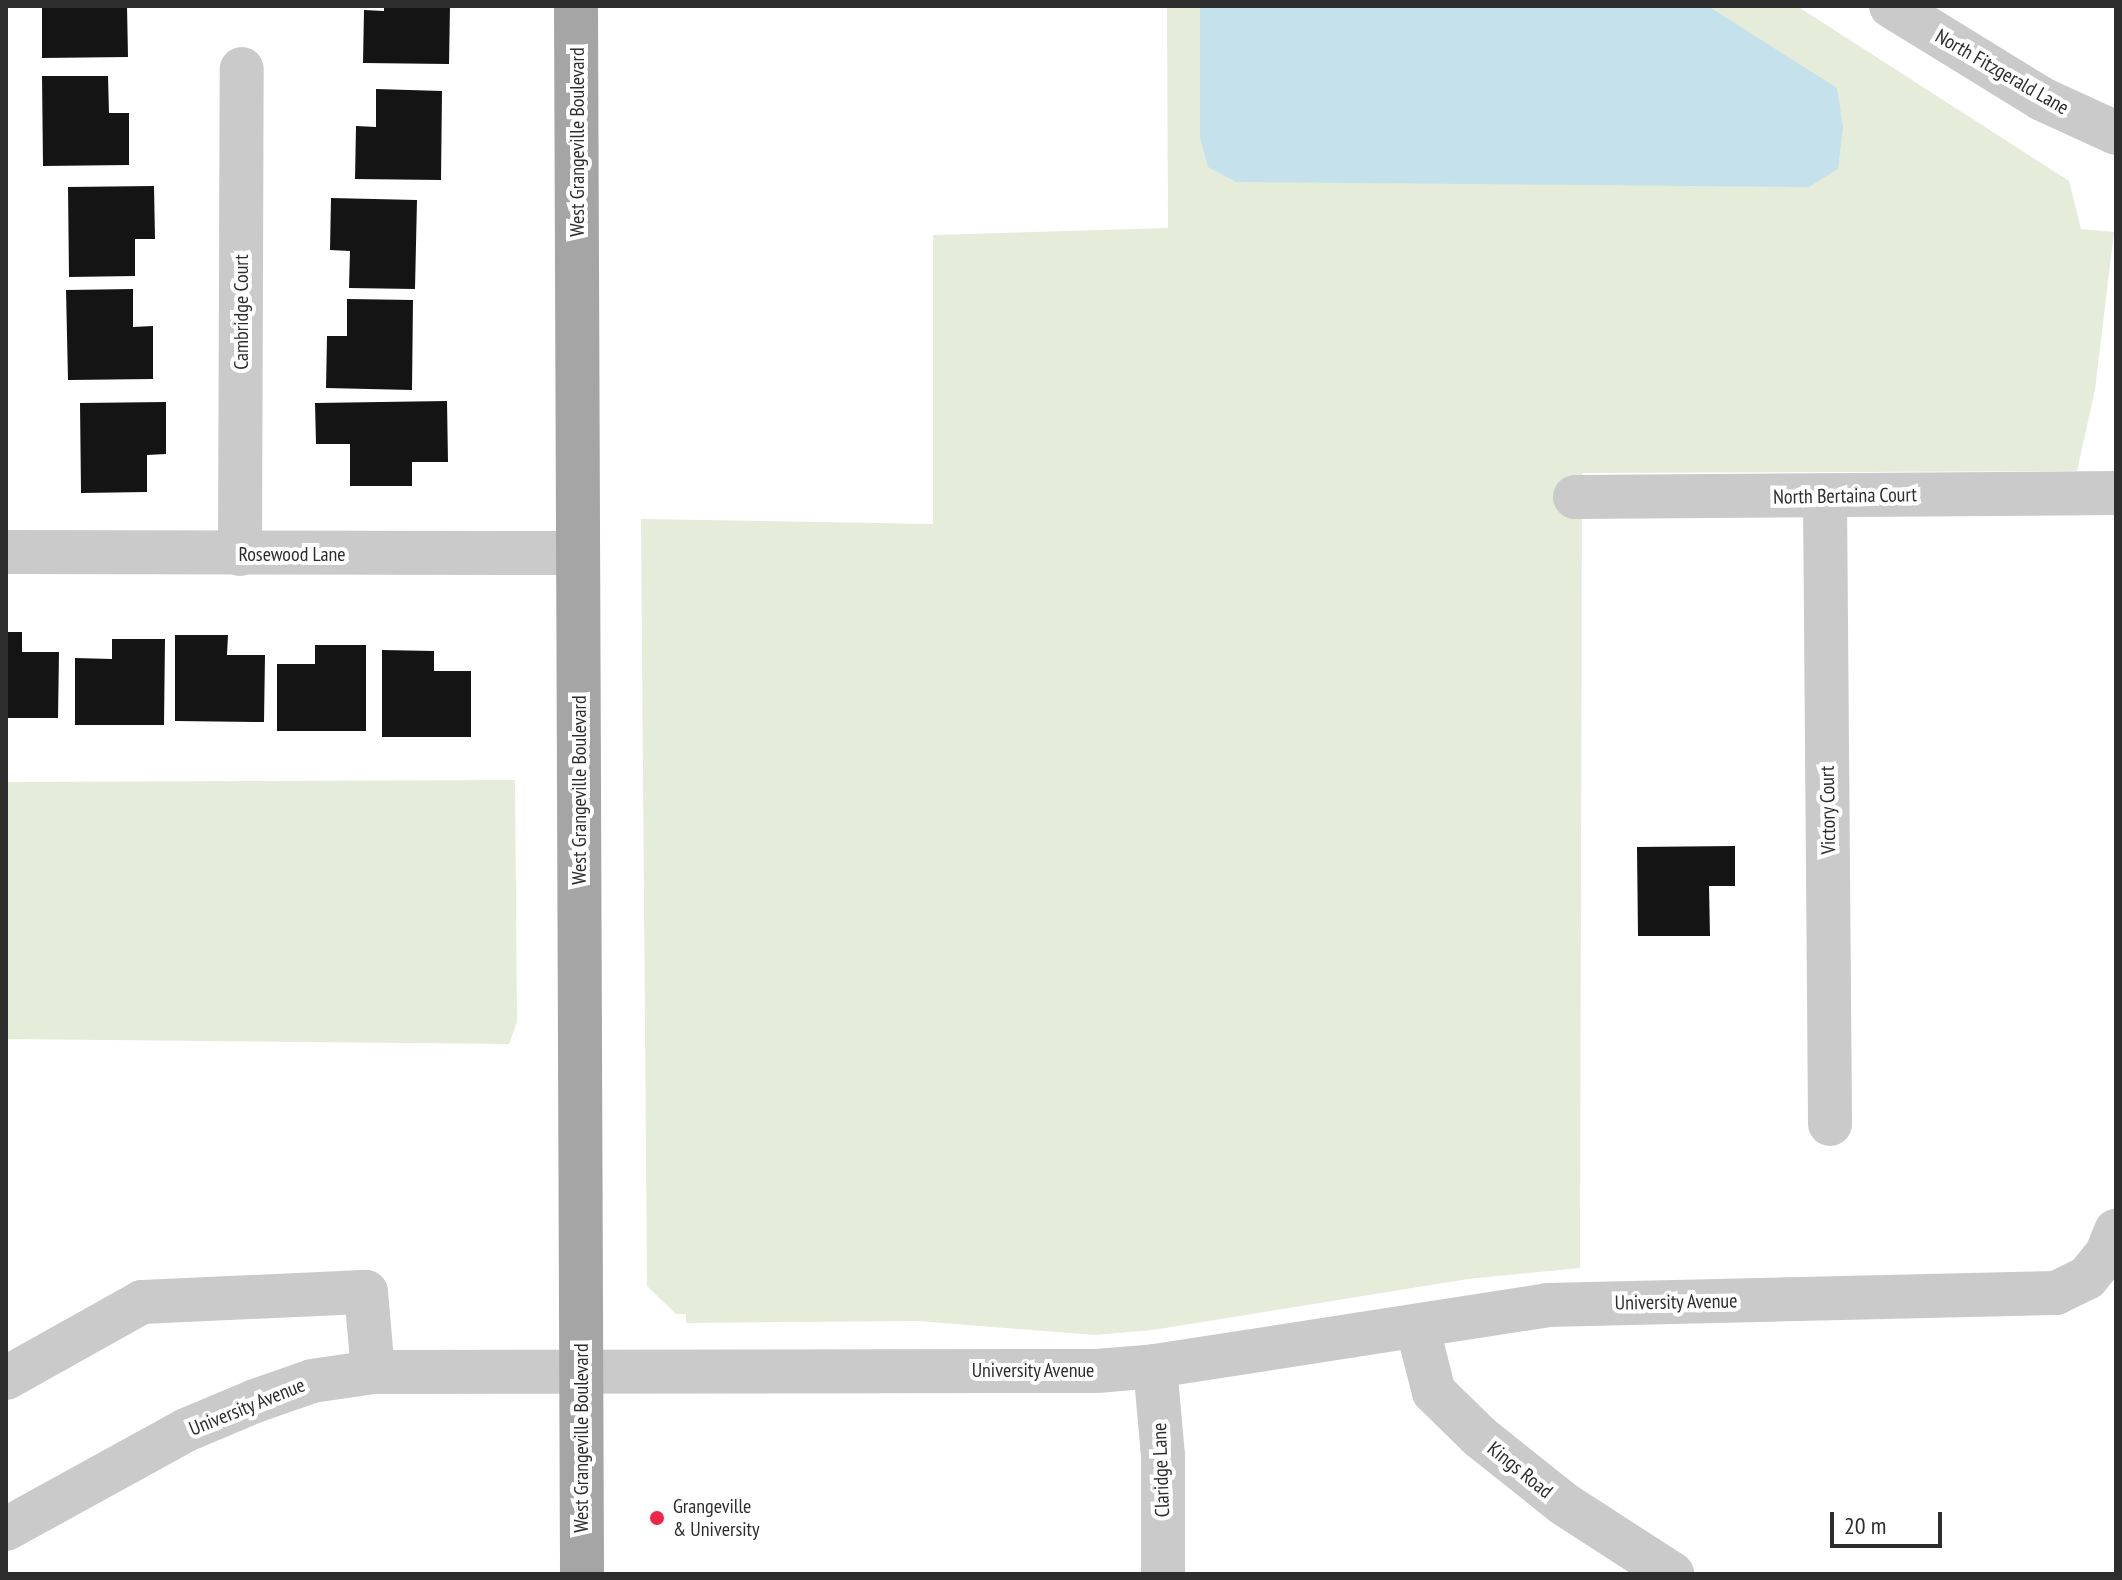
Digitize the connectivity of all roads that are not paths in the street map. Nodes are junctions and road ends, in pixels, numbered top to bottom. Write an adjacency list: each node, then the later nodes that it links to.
1 (576, 6): 9 (main road, West Grangeville Boulevard)
2 (1891, 6): 4 (street, North Fitzgerald Lane)
3 (242, 69): 10 (street, Cambridge Court)
4 (2116, 133)
5 (2116, 493): 7 (street, North Bertaina Court)
6 (1575, 497): 7 (street, North Bertaina Court)
7 (1825, 497): 11 (street, Victory Court)
8 (6, 552): 10 (street, Rosewood Lane)
9 (578, 553): 10 (street, Rosewood Lane); 16 (main road, West Grangeville Boulevard)
10 (240, 554)
11 (1830, 1124)
12 (2116, 1231): 13 (street, University Avenue)
13 (1417, 1326): 14 (street, University Avenue); 21 (street, Kings Road)
14 (1155, 1366): 16 (street, University Avenue); 20 (street, Claridge Lane)
15 (373, 1372): 16 (street, University Avenue); 17 (street); 18 (street, University Avenue)
16 (581, 1372): 19 (main road, West Grangeville Boulevard)
17 (6, 1378)
18 (6, 1529)
19 (582, 1574)
20 (1163, 1574)
21 (1672, 1574)

